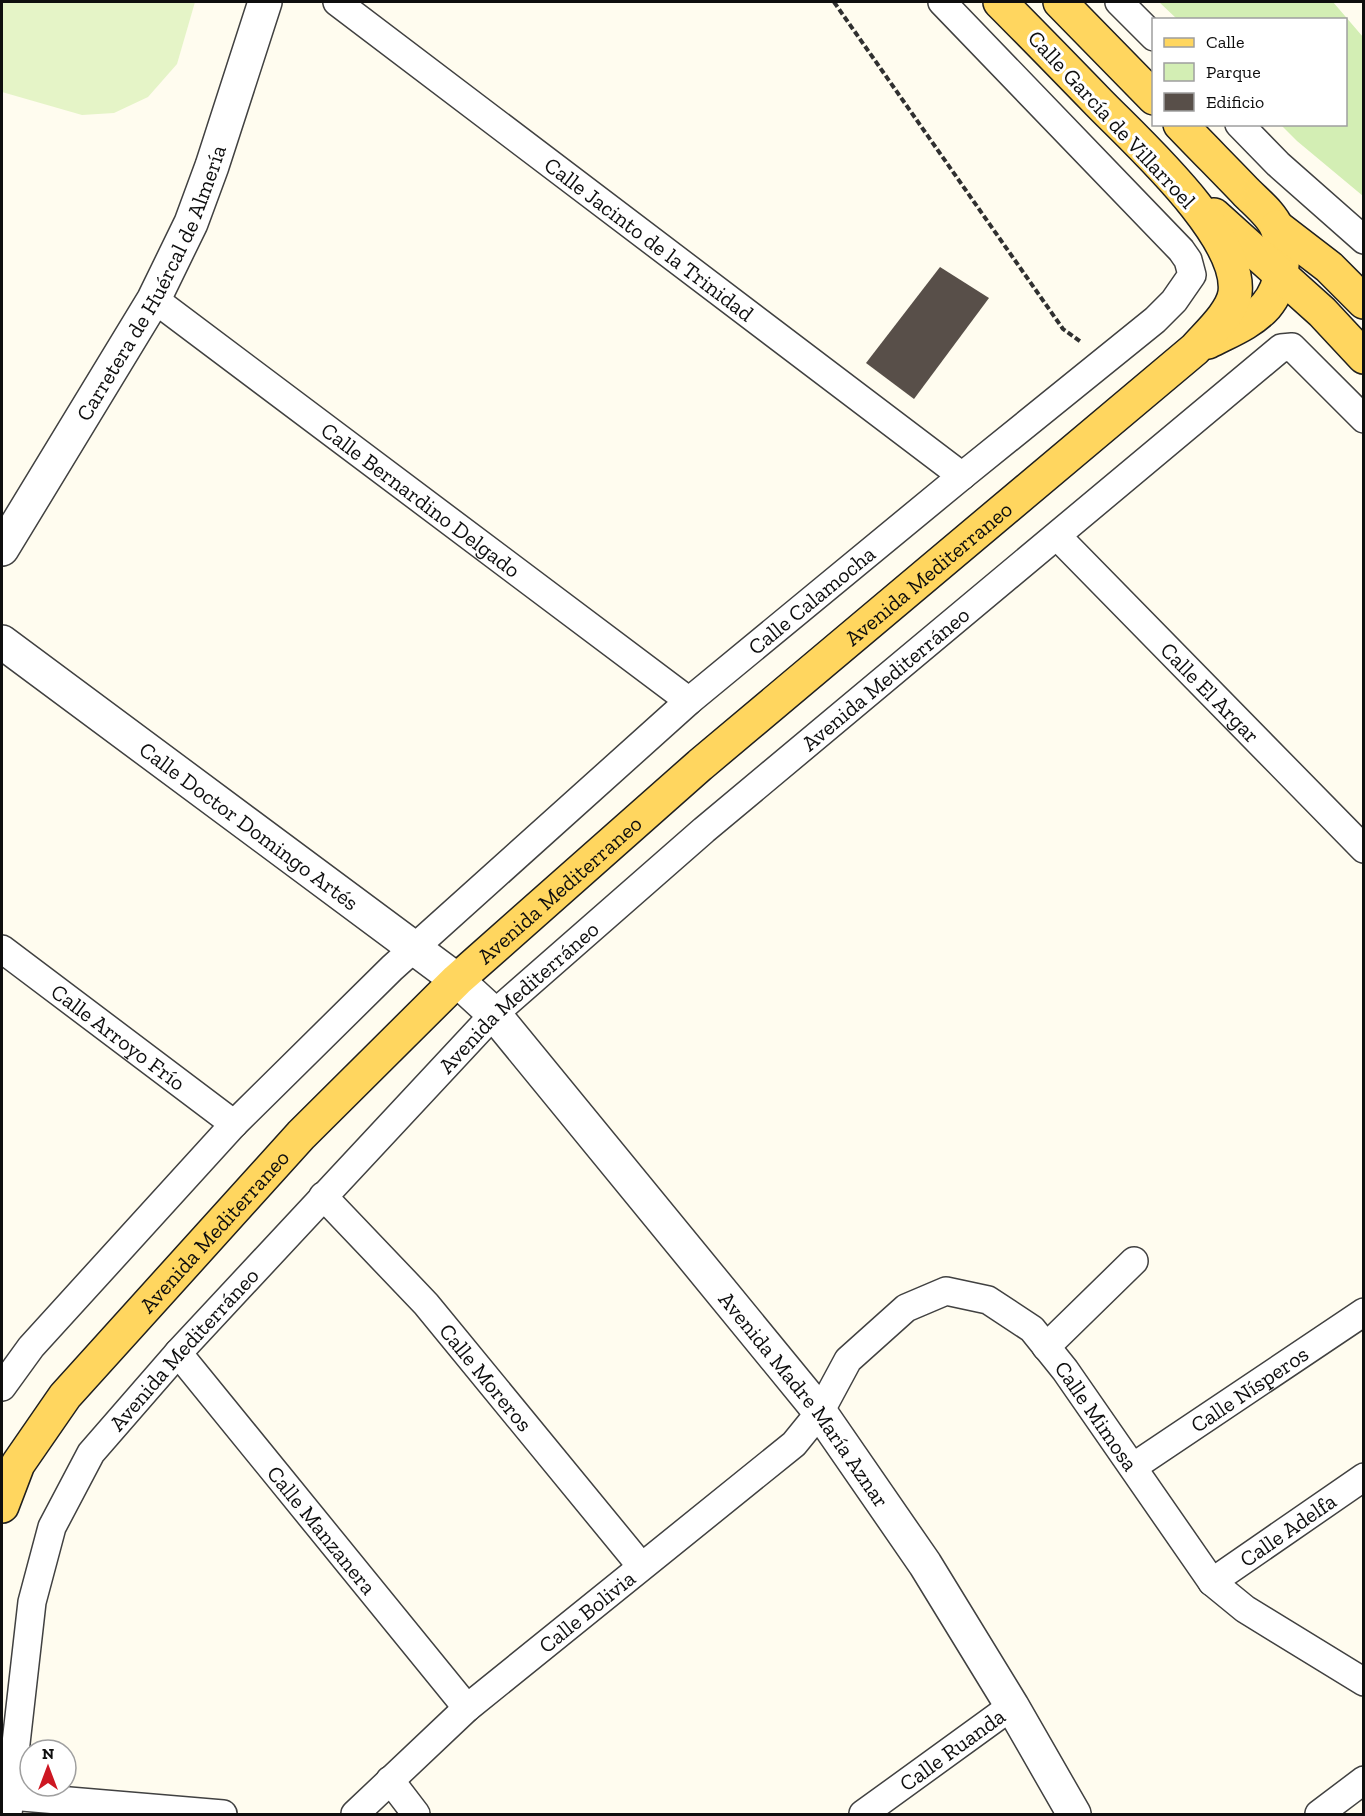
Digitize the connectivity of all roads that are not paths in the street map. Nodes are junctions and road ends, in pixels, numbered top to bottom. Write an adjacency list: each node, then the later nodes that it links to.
1 (265, 2): 16 (street, Carretera de Huércal de Almería)
2 (337, 2): 22 (street, Calle Jacinto de la Trinidad)
3 (942, 2): 14 (street, Calle García de Villarroel)
4 (1000, 2): 11 (main road, Calle García de Villarroel)
5 (1060, 2): 8 (main road, Calle García de Villarroel)
6 (1119, 2): 7 (street)
7 (1152, 35)
8 (1152, 96)
9 (1182, 126): 12 (main road, Calle García de Villarroel)
10 (1241, 126): 13 (street)
11 (1180, 186): 15 (main road); 19 (main road, Calle García de Villarroel)
12 (1277, 227): 15 (main road, Calle García de Villarroel); 17 (main road)
13 (1364, 240)
14 (1181, 250): 22 (street, Calle Calamocha)
15 (1281, 276): 18 (main road, Calle García de Villarroel); 20 (main road)
16 (154, 299): 24 (street, Carretera de Huércal de Almería); 26 (street, Calle Bernardino Delgado)
17 (1364, 302)
18 (1254, 317): 19 (main road, Calle García de Villarroel); 20 (main road)
19 (1196, 348): 30 (main road, Avenida Mediterraneo)
20 (1364, 358)
21 (1364, 419): 23 (street, Avenida Mediterráneo)
22 (962, 476): 26 (street, Calle Calamocha)
23 (1057, 536): 27 (street, Calle El Argar); 31 (street, Avenida Mediterráneo)
24 (2, 549)
25 (2, 642): 28 (street, Calle Doctor Domingo Artés)
26 (688, 701): 28 (street, Calle Calamocha)
27 (1364, 849)
28 (414, 948): 30 (street, Calle Doctor Domingo Artés); 32 (street)
29 (2, 949): 32 (street, Calle Arroyo Frío)
30 (457, 980): 31 (street, Calle Doctor Domingo Artés); 42 (main road, Avenida Mediterraneo)
31 (494, 1014): 33 (street, Avenida Mediterráneo); 39 (street, Avenida Madre María Aznar)
32 (234, 1124): 38 (street)
33 (323, 1196): 37 (street, Avenida Mediterráneo); 43 (street, Calle Moreros)
34 (1134, 1261): 36 (street)
35 (1364, 1312): 40 (street, Calle Nísperos)
36 (1046, 1347): 39 (street, Calle Mimosa); 40 (street, Calle Mimosa)
37 (178, 1353): 47 (street, Calle Manzanera); 50 (street, Avenida Mediterráneo)
38 (2, 1388)
39 (820, 1412): 43 (street, Calle Bolivia); 46 (street, Avenida Madre María Aznar)
40 (1133, 1467): 44 (street, Calle Mimosa)
41 (1364, 1477): 44 (street, Calle Adelfa)
42 (2, 1506)
43 (641, 1566): 47 (street, Calle Bolivia)
44 (1212, 1582): 45 (street, Calle Mimosa)
45 (1364, 1683)
46 (1012, 1707): 54 (street, Calle Ruanda); 55 (street, Avenida Madre María Aznar)
47 (467, 1708): 48 (street, Calle Bolivia)
48 (390, 1780): 52 (street, Calle Bolivia); 53 (street)
49 (1364, 1780): 56 (street)
50 (9, 1805): 51 (street)
51 (223, 1815)
52 (355, 1815)
53 (416, 1815)
54 (863, 1815)
55 (1074, 1815)
56 (1319, 1815)

